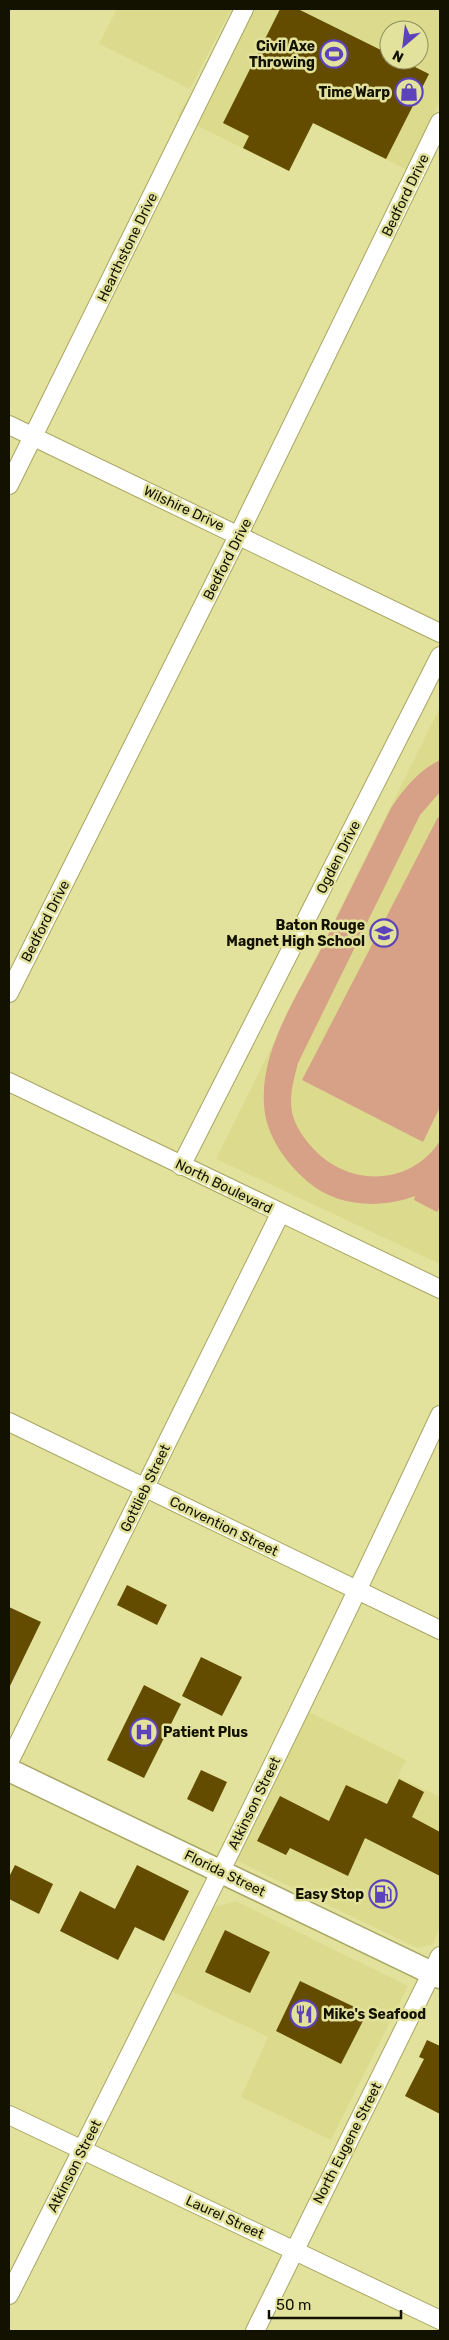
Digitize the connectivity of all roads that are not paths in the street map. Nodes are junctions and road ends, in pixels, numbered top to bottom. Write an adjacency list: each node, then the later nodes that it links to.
1 (244, 9): 4 (street, Hearthstone Drive)
2 (440, 122): 6 (street, Bedford Drive)
3 (9, 425): 4 (street, Wilshire Drive)
4 (33, 436): 5 (street, Hearthstone Drive); 6 (street, Wilshire Drive)
5 (9, 485)
6 (239, 534): 7 (street, Wilshire Drive); 9 (street, Bedford Drive)
7 (440, 633)
8 (440, 656): 11 (street, Ogden Drive)
9 (9, 993)
10 (9, 1082): 11 (street, North Boulevard)
11 (181, 1166): 12 (street, North Boulevard)
12 (280, 1214): 13 (street, North Boulevard); 16 (street, Gottlieb Street)
13 (440, 1289)
14 (440, 1415): 17 (street, Atkinson Street)
15 (9, 1422): 16 (street, Convention Street)
16 (146, 1489): 17 (street, Convention Street); 19 (street, Gottlieb Street)
17 (358, 1590): 18 (street, Convention Street); 21 (street, Atkinson Street)
18 (440, 1630)
19 (9, 1762)
20 (9, 1770): 21 (main road, Florida Street)
21 (221, 1871): 22 (main road, Florida Street); 24 (street, Atkinson Street)
22 (438, 1969): 25 (street, North Eugene Street)
23 (9, 2115): 24 (street, Laurel Street)
24 (82, 2150): 25 (street, Laurel Street); 26 (street, Atkinson Street)
25 (294, 2250): 27 (street, Laurel Street); 28 (street, North Eugene Street)
26 (9, 2296)
27 (440, 2320)
28 (254, 2331)

